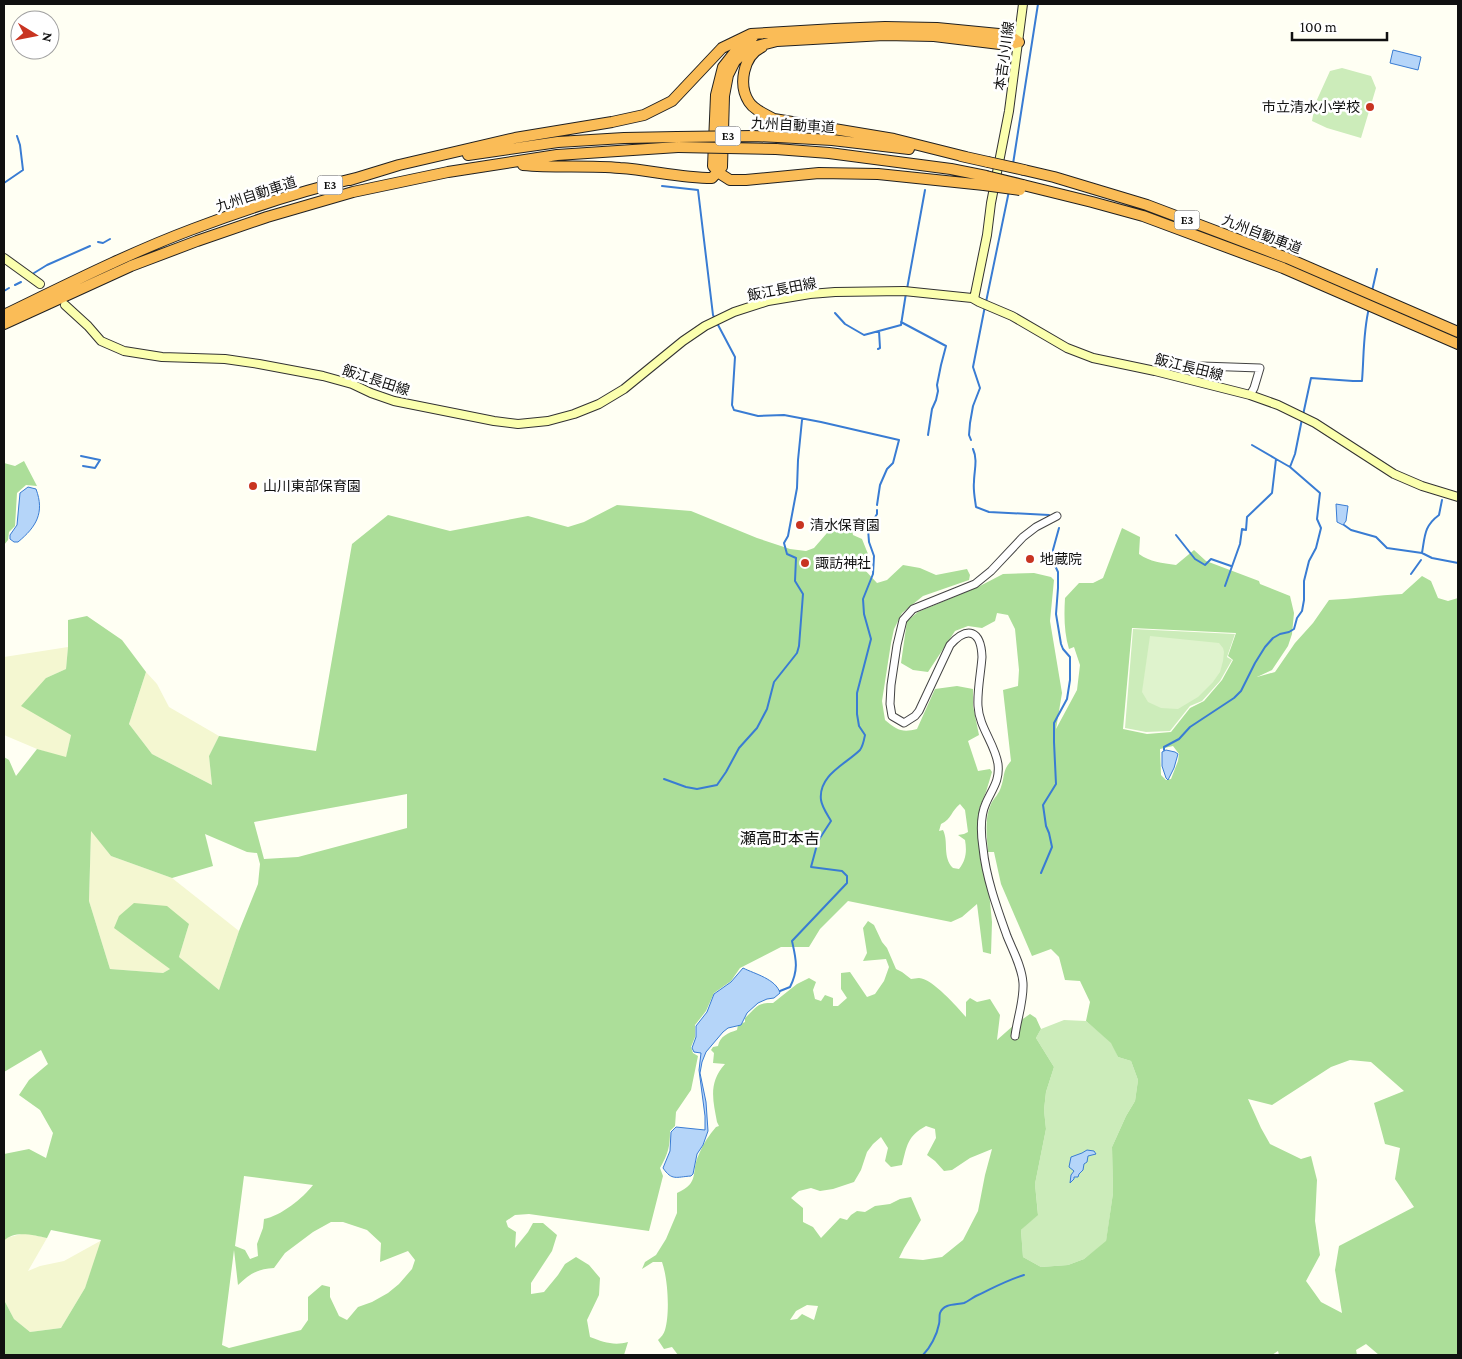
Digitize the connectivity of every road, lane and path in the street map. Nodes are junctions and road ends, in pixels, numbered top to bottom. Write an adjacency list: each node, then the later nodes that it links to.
1 (1023, 4): 4 (main road, 本吉小川線)
2 (766, 32): 4 (highway); 8 (highway); 9 (highway)
3 (776, 41): 4 (highway); 6 (highway); 8 (highway)
4 (1019, 42): 13 (main road, 本吉小川線)
5 (678, 142): 6 (highway, 九州自動車道 / E3, bridge); 7 (highway, 九州自動車道 / E3); 9 (highway, 九州自動車道 / E3); 10 (highway, 九州自動車道 / E3, bridge)
6 (966, 157): 17 (highway, 九州自動車道 / E3, bridge)
7 (507, 163): 8 (highway); 16 (highway, 九州自動車道 / E3)
8 (718, 172): 10 (highway)
9 (350, 180): 15 (highway, 九州自動車道 / E3)
10 (985, 180): 18 (highway, 九州自動車道 / E3, bridge)
11 (4, 258): 12 (main road)
12 (40, 284)
13 (974, 299): 14 (main road, 飯江長田線); 19 (main road, 飯江長田線)
14 (65, 305)
15 (4, 315)
16 (4, 324)
17 (1458, 332)
18 (1458, 344)
19 (1155, 371): 20 (main road, 飯江長田線); 20 (street)
20 (1250, 395): 21 (main road, 飯江長田線)
21 (1458, 497)
22 (1057, 516): 23 (street)
23 (1015, 1036)

